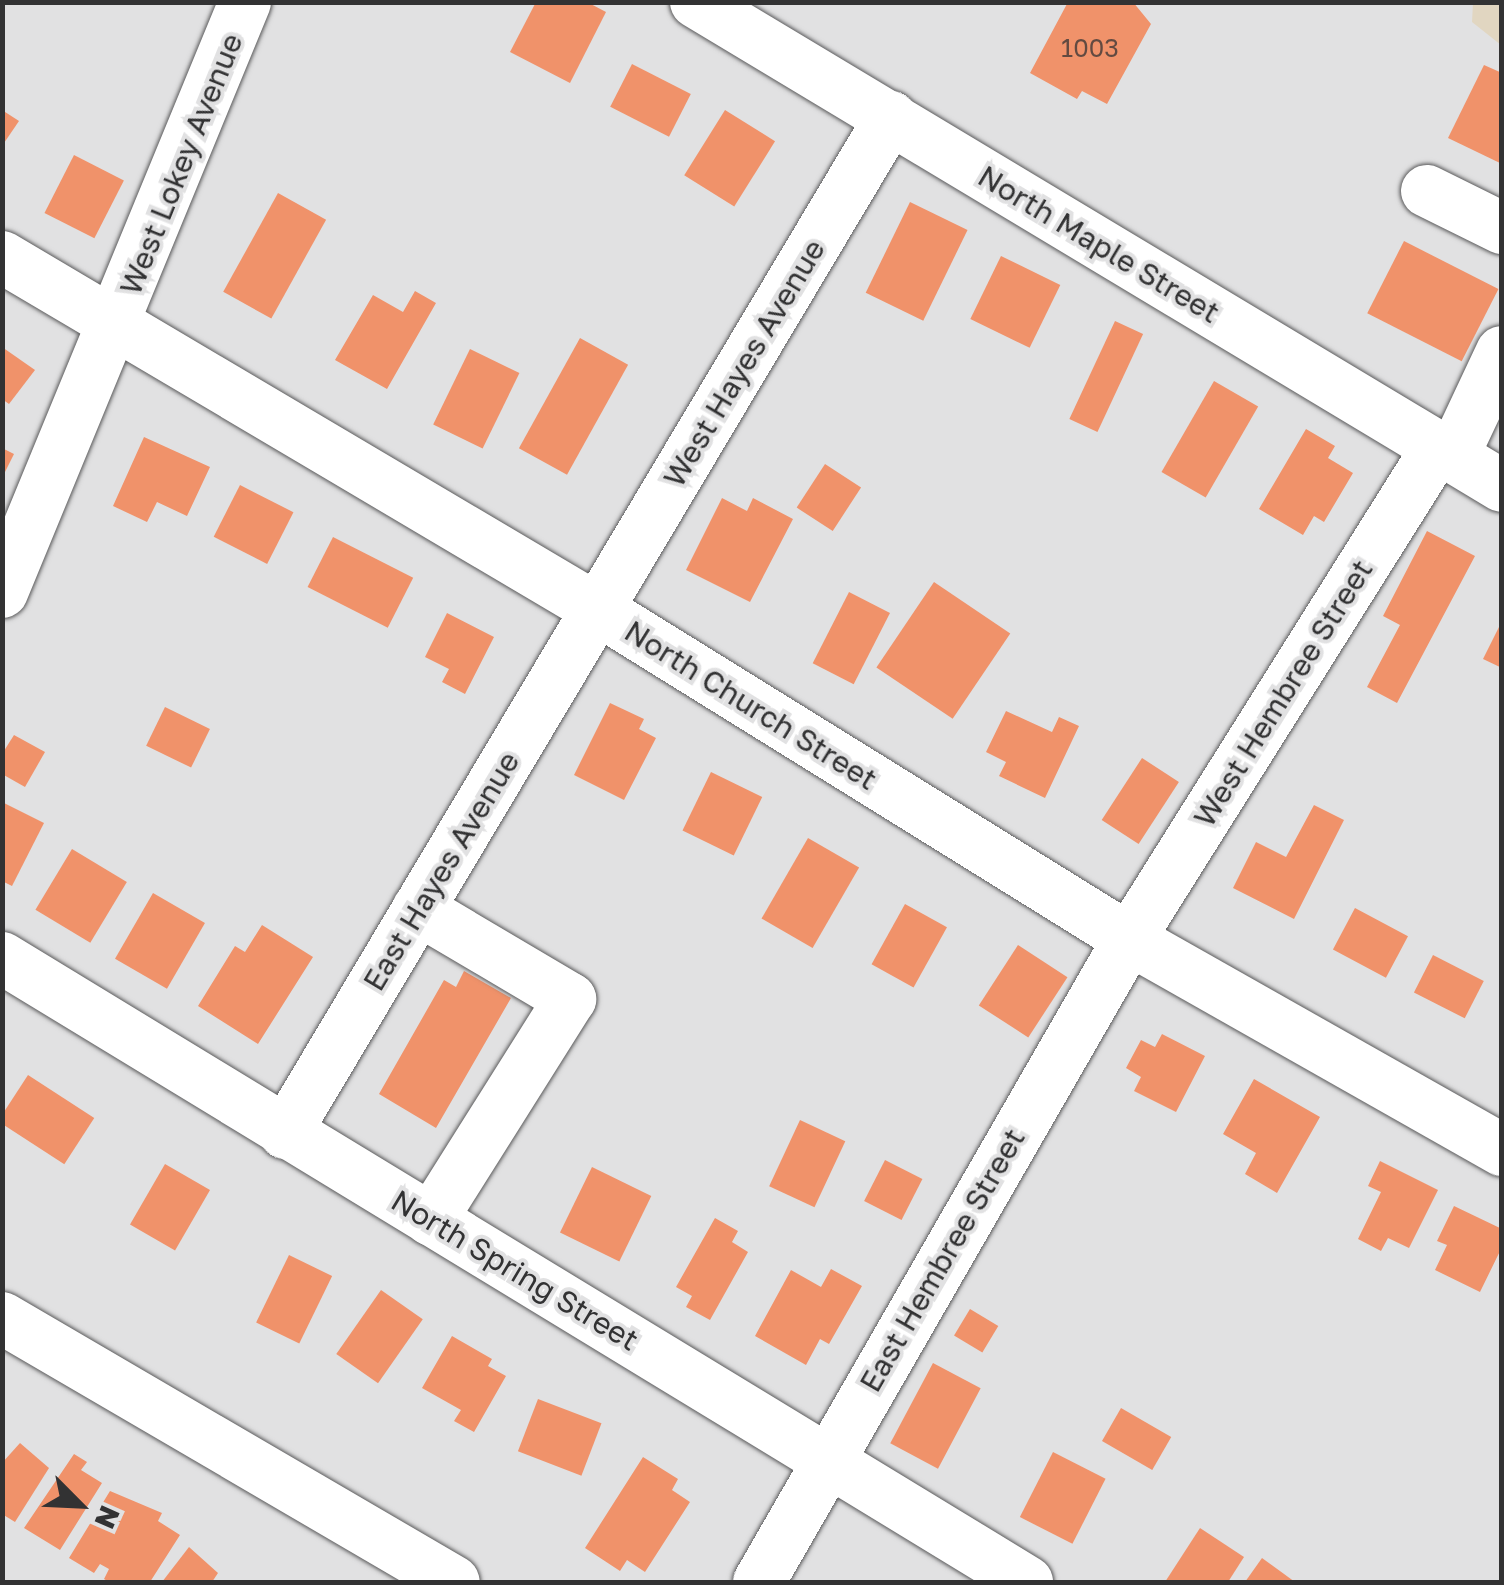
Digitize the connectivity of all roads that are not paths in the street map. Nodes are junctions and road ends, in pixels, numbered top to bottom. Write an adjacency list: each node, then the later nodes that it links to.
1 (245, 2): 7 (street, West Lokey Avenue)
2 (696, 2): 3 (street, North Maple Street)
3 (891, 116): 9 (street, North Maple Street); 12 (street, West Hayes Avenue)
4 (1427, 191): 5 (street)
5 (1502, 228)
6 (2, 257): 7 (street, North Church Street)
7 (117, 325): 11 (street, West Lokey Avenue); 12 (street, North Church Street)
8 (1502, 352): 9 (street, West Hembree Street)
9 (1445, 452): 10 (street, North Maple Street); 14 (street, West Hembree Street)
10 (1502, 486)
11 (2, 592)
12 (597, 609): 13 (street, East Hayes Avenue); 14 (street, North Church Street)
13 (418, 909): 16 (street, East Hayes Avenue); 18 (street)
14 (1129, 938): 17 (street, North Church Street); 20 (street, East Hembree Street)
15 (2, 958): 16 (street, North Spring Street)
16 (285, 1133): 18 (street, North Spring Street)
17 (1502, 1150)
18 (431, 1220): 20 (street, North Spring Street)
19 (2, 1318): 21 (street)
20 (828, 1456): 22 (street, East Hembree Street); 23 (street, North Spring Street)
21 (454, 1582)
22 (759, 1582)
23 (1028, 1582)

